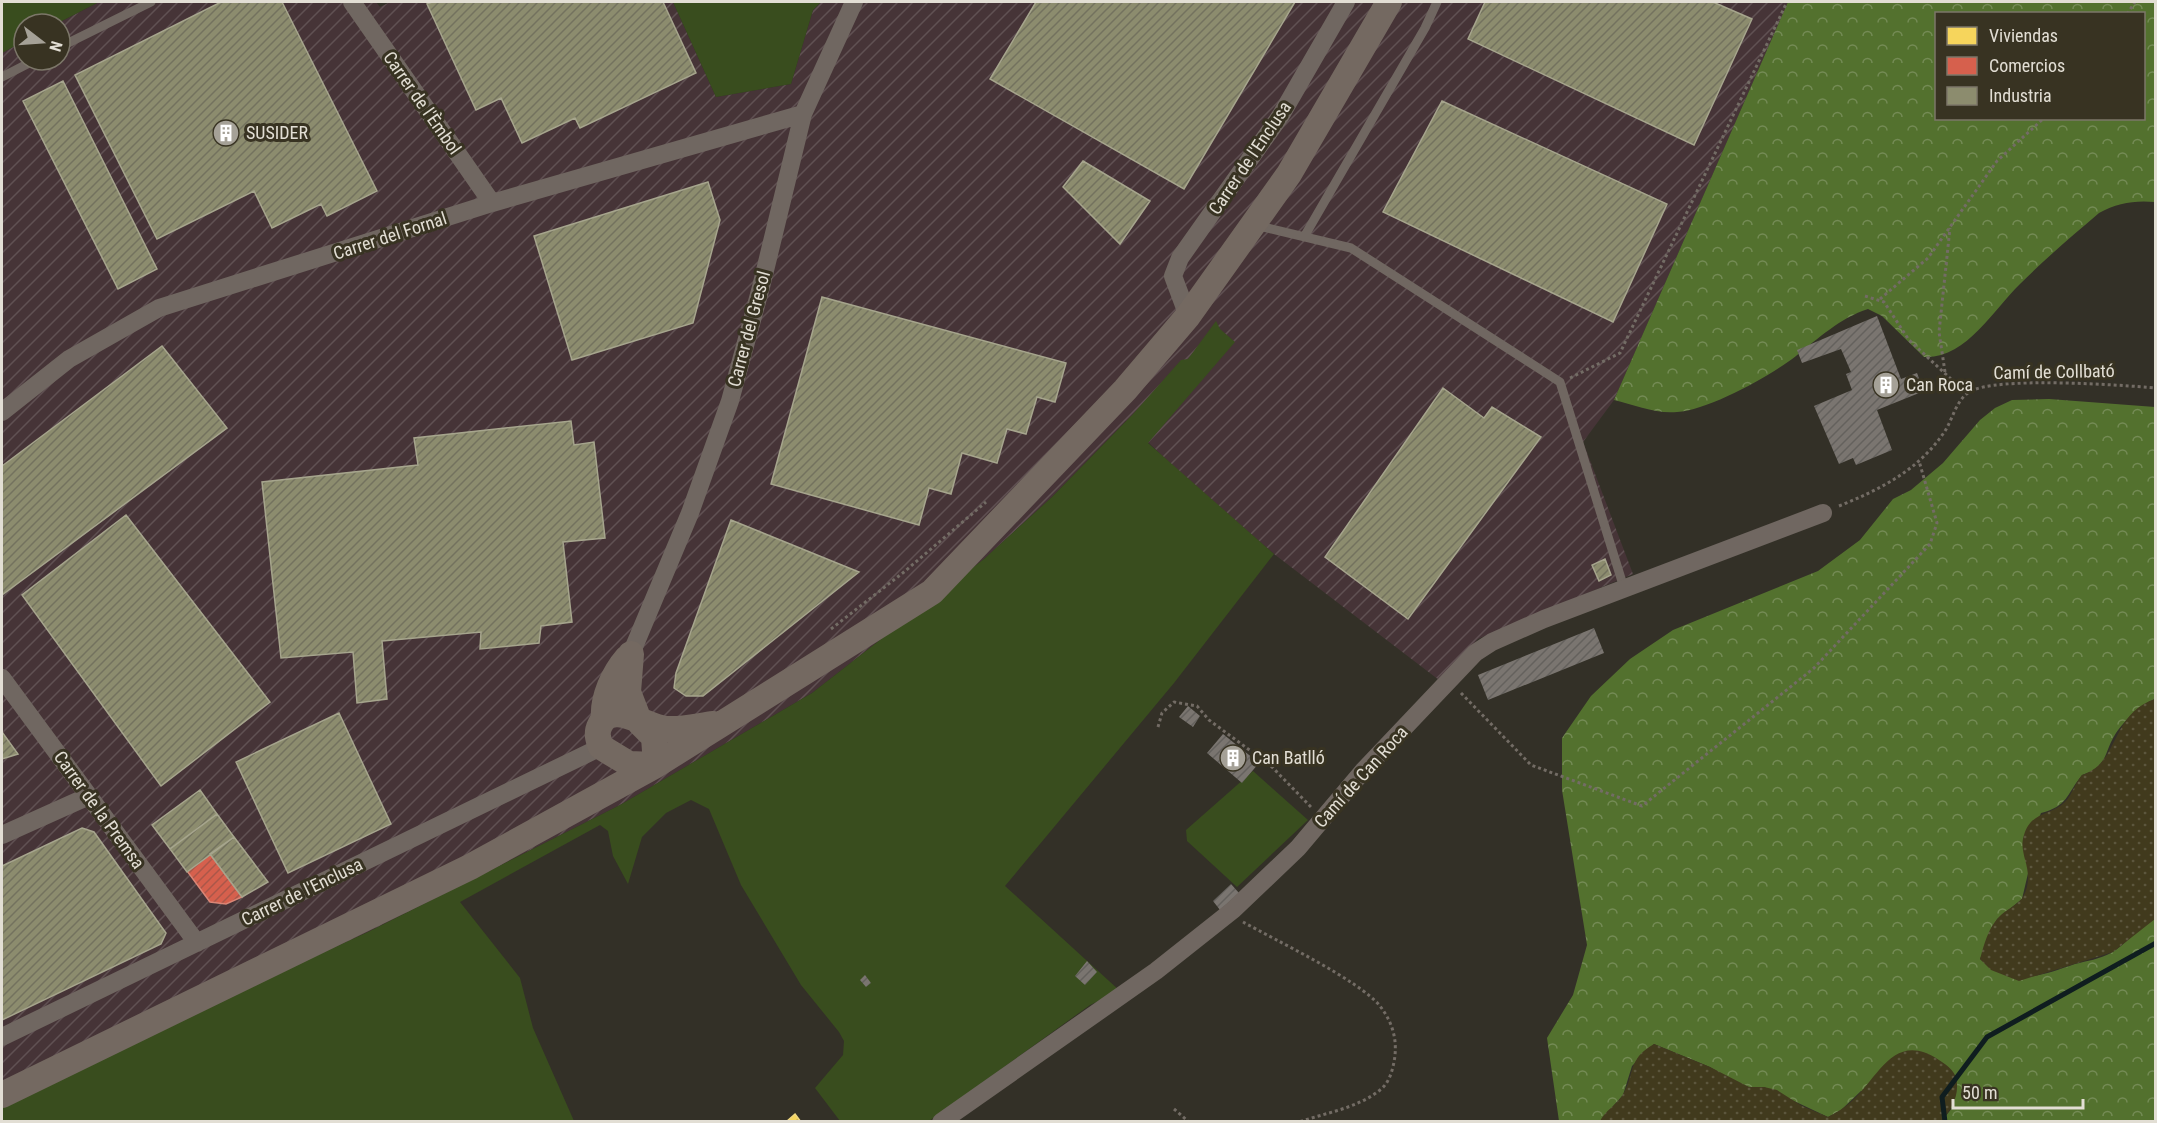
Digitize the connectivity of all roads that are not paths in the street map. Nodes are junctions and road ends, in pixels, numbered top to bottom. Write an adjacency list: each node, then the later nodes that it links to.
1 (151, 2): 7 (lane)
2 (352, 2): 9 (street, Carrer de l'Èmbol)
3 (854, 2): 8 (street, Carrer del Gresol)
4 (1346, 2): 12 (street, Carrer de l'Enclusa)
5 (1389, 2): 10 (street)
6 (1437, 2): 11 (lane)
7 (72, 42)
8 (803, 114): 9 (street, Carrer del Fornal); 16 (street, Carrer del Gresol)
9 (492, 203): 13 (street, Carrer del Fornal)
10 (1253, 224): 11 (lane); 12 (street)
11 (1304, 237): 15 (lane)
12 (1188, 316): 19 (street)
13 (2, 412)
14 (1823, 513): 15 (street, Camí de Can Roca)
15 (1624, 588): 29 (street, Camí de Can Roca)
16 (631, 654): 18 (street); 20 (street)
17 (2, 678): 23 (street, Carrer de la Premsa)
18 (604, 718): 20 (street); 21 (street)
19 (726, 722): 20 (street); 22 (street)
20 (640, 723): 22 (street)
21 (601, 747): 22 (street); 24 (street); 26 (street, Carrer de l'Enclusa)
22 (656, 765): 24 (street)
23 (89, 796): 25 (street); 26 (street, Carrer de la Premsa)
24 (580, 805): 28 (street)
25 (2, 835)
26 (197, 943): 27 (street, Carrer de l'Enclusa)
27 (2, 1037)
28 (2, 1095)
29 (941, 1122)

